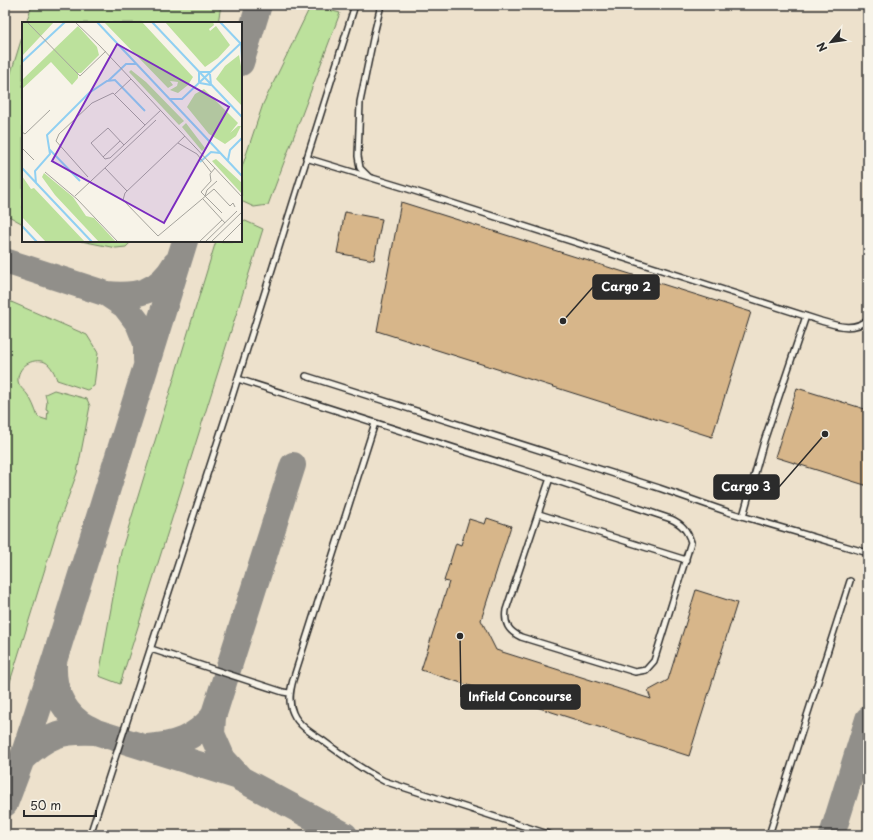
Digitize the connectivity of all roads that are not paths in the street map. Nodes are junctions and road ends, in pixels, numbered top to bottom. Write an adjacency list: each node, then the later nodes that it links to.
1 (355, 5): 3 (lane)
2 (381, 5): 4 (lane)
3 (306, 158): 4 (lane); 8 (lane)
4 (369, 178): 5 (lane)
5 (806, 316): 6 (lane); 12 (lane)
6 (868, 319)
7 (306, 376): 12 (lane)
8 (238, 379): 9 (lane); 16 (lane)
9 (375, 423): 10 (lane); 17 (lane)
10 (550, 478): 11 (lane); 14 (lane)
11 (538, 514): 14 (lane); 14 (lane)
12 (743, 516): 13 (lane)
13 (868, 554)
14 (686, 560)
15 (850, 581): 20 (lane)
16 (151, 649): 17 (lane); 18 (lane)
17 (290, 693): 19 (lane)
18 (90, 835)
19 (551, 835)
20 (769, 835)

